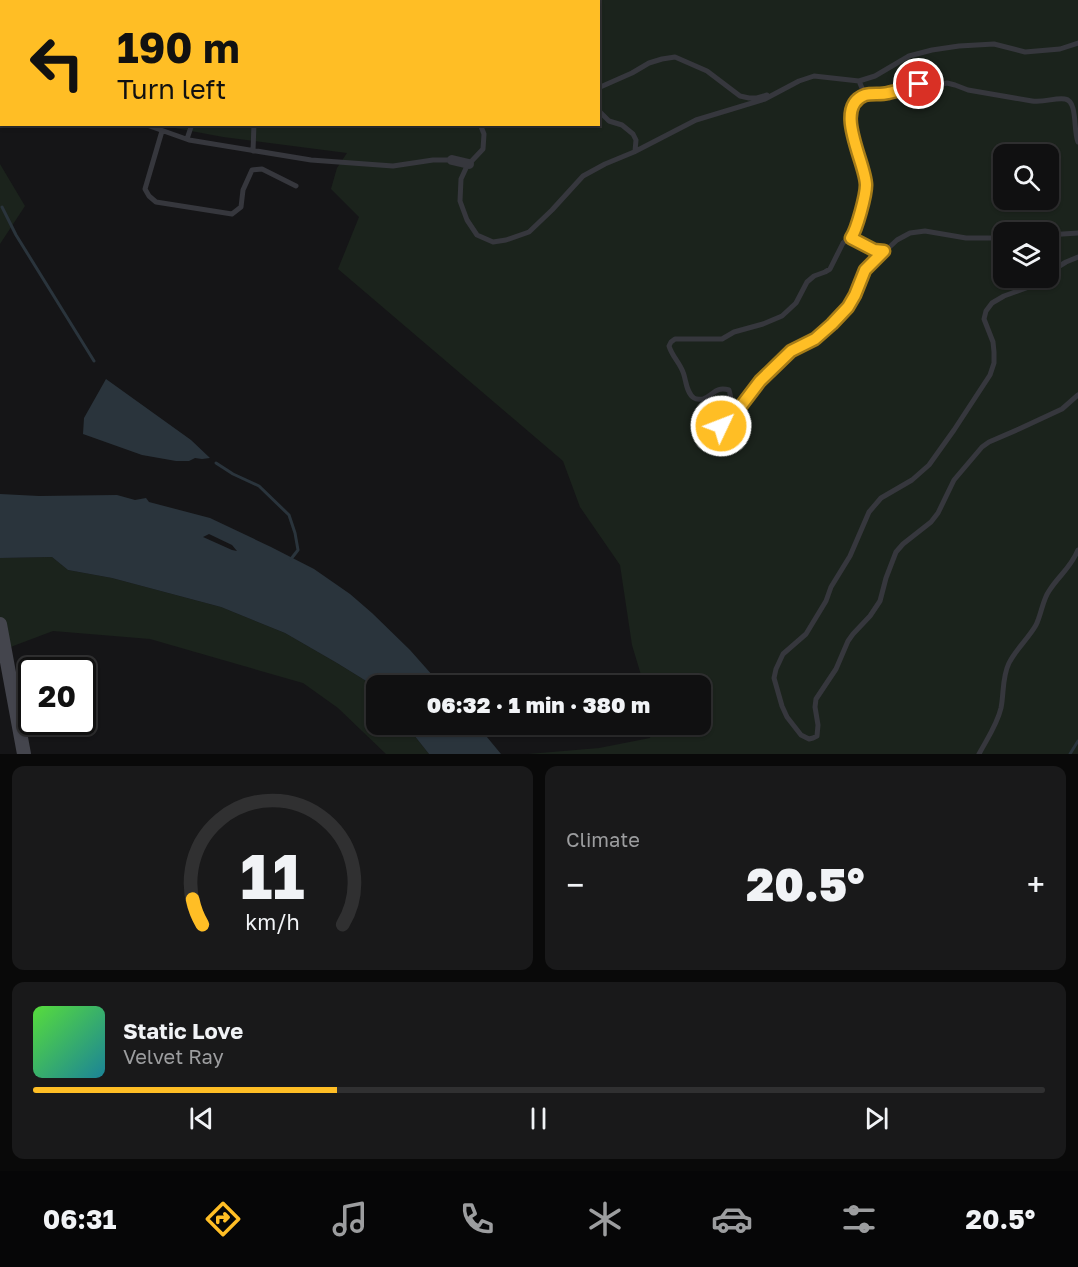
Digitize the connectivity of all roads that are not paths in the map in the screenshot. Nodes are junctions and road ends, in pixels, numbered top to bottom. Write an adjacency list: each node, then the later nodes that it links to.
1 (1078, 44): 2 (lane)
2 (859, 81): 4 (lane); 5 (lane)
3 (600, 87): 4 (lane)
4 (788, 87): 15 (lane)
5 (865, 95): 13 (lane); 21 (lane)
6 (600, 112): 15 (lane)
7 (149, 126): 11 (lane)
8 (191, 126): 12 (lane)
9 (254, 126): 14 (lane)
10 (481, 126): 17 (lane)
11 (162, 131): 12 (lane); 18 (lane)
12 (187, 139): 14 (lane)
13 (1078, 142)
14 (254, 151): 16 (lane)
15 (635, 151): 17 (lane)
16 (452, 160): 17 (street)
17 (469, 164)
18 (296, 186)
19 (1078, 234): 20 (lane)
20 (1059, 235)
21 (851, 238): 23 (lane); 23 (lane)
22 (993, 238): 23 (lane)
23 (884, 251)
24 (1078, 257): 25 (lane)
25 (1059, 266)
26 (1026, 288): 27 (lane)
27 (1078, 394)
28 (1078, 550): 32 (lane)
29 (0, 624): 30 (street)
30 (6, 679): 31 (street)
31 (24, 754)
32 (980, 754)

